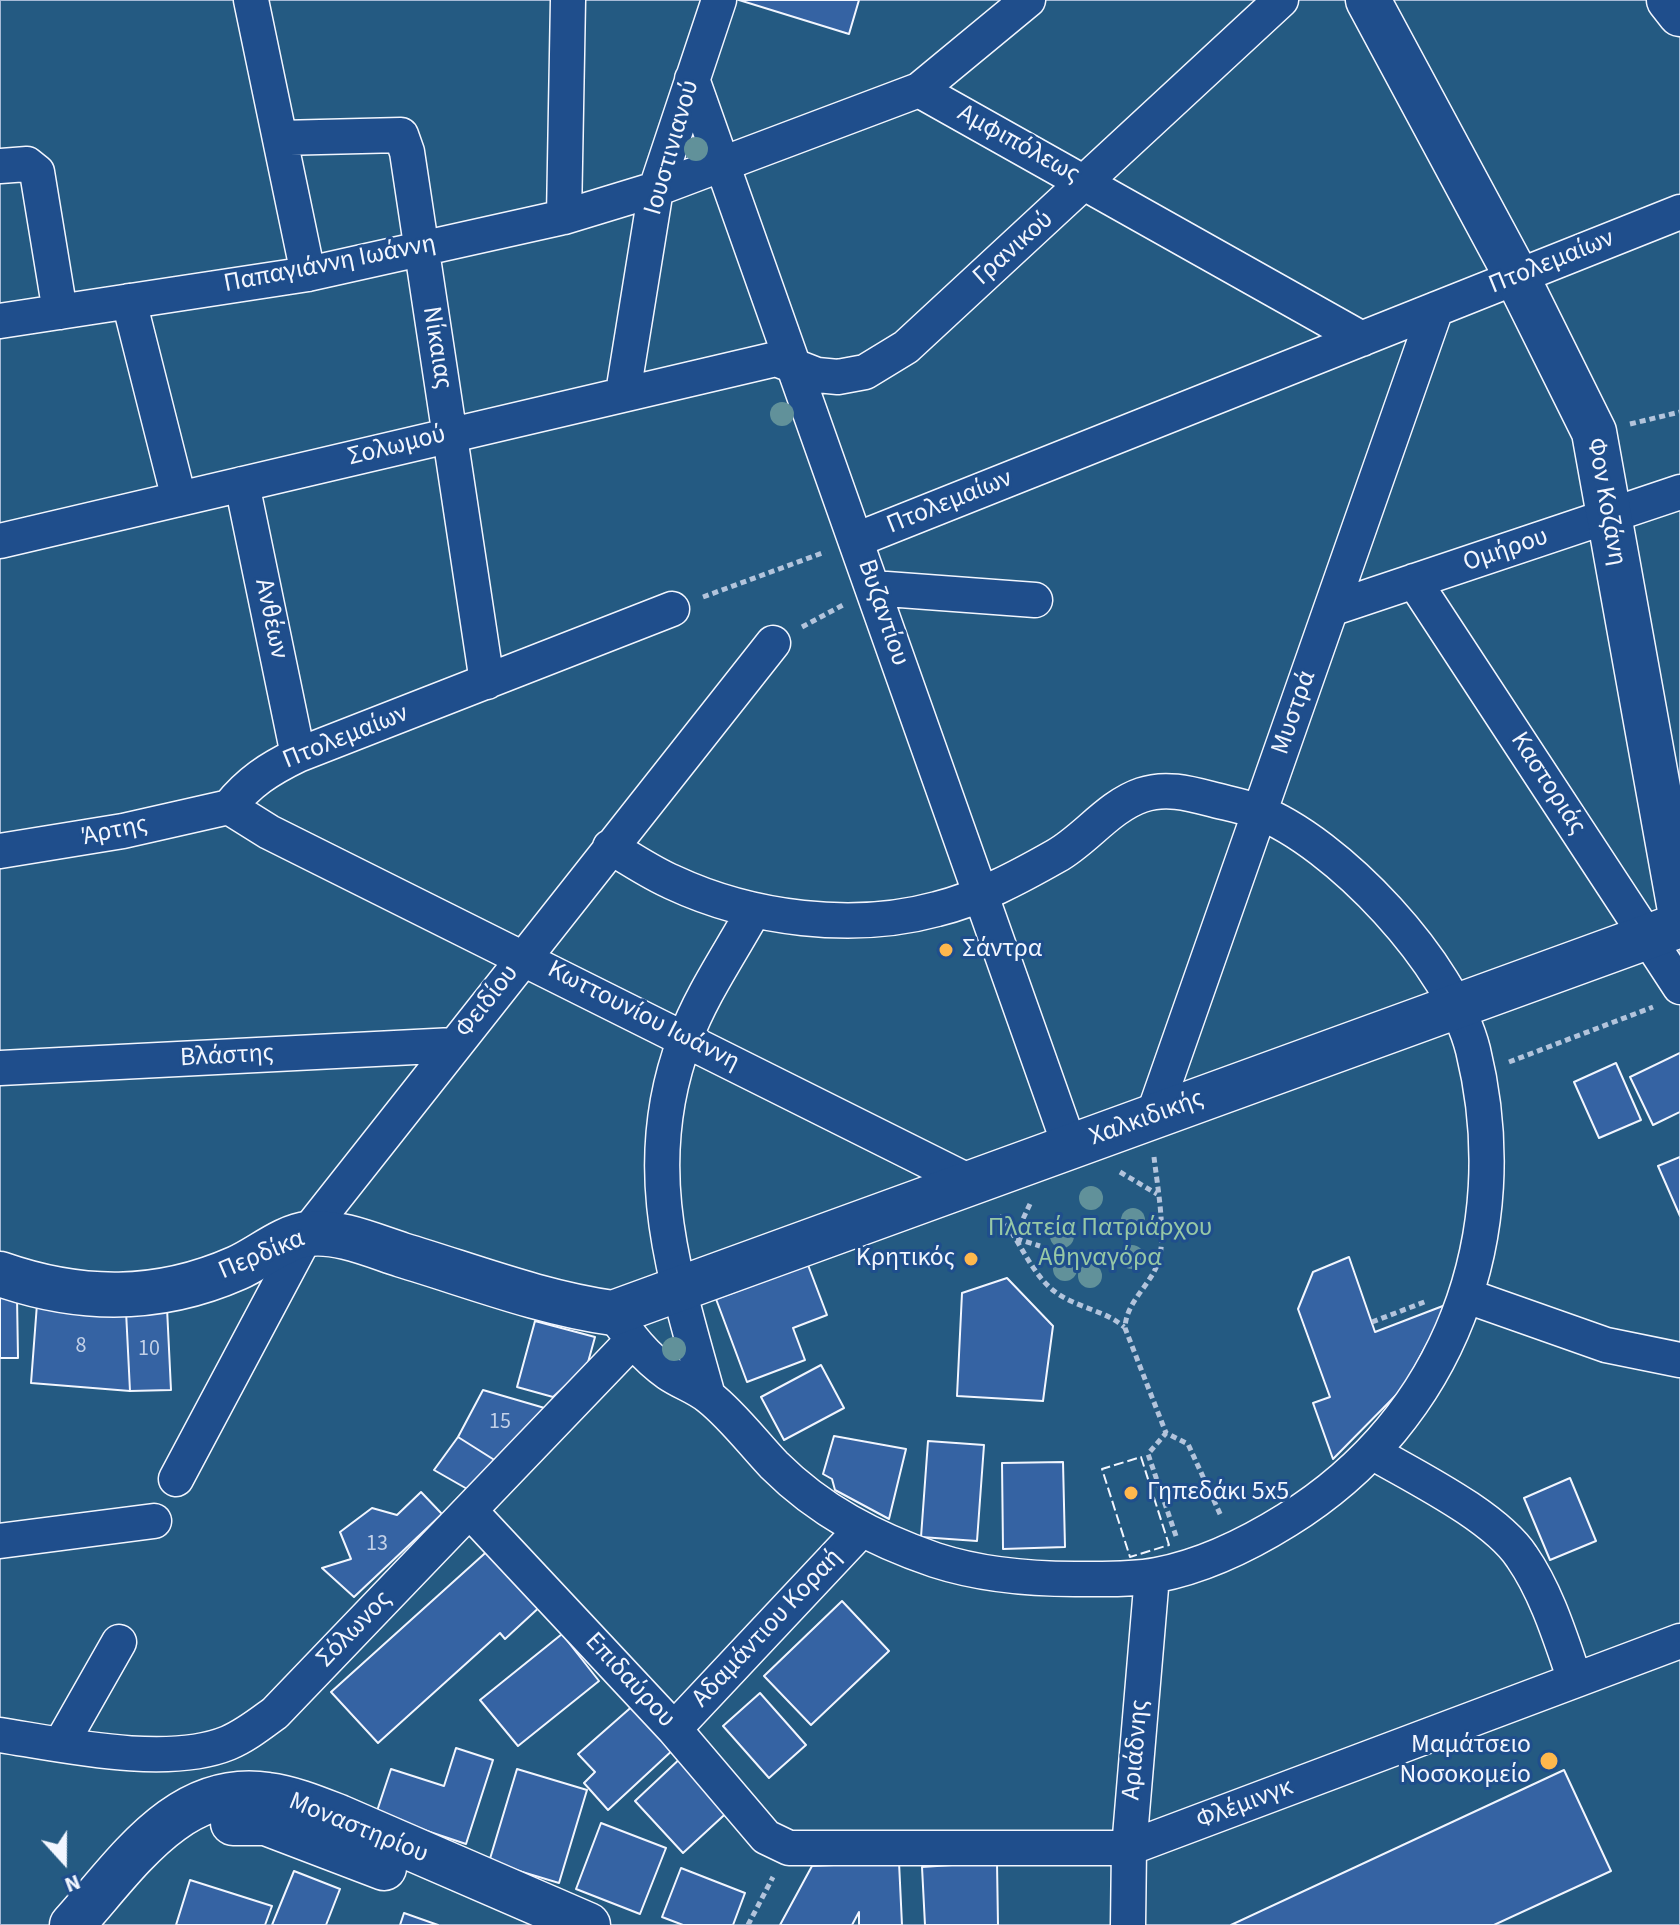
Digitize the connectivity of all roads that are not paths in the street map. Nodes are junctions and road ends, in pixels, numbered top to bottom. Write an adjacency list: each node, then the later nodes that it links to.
1 (251, 0): 11 (street)
2 (568, 0): 17 (street)
3 (719, 0): 9 (street, Ιουστινιανού)
4 (1028, 0): 10 (street)
5 (1281, 0): 14 (street, Γρανικού)
6 (1368, 0): 20 (main road, Φον Κοζάνη)
7 (1669, 0): 8 (main road)
8 (1680, 14)
9 (692, 79): 12 (street, Βυζαντίου); 15 (street, Ιουστινιανού)
10 (919, 90): 12 (street); 14 (street, Αμφιπόλεως)
11 (280, 138): 18 (street, Νίκαιας); 19 (street)
12 (724, 165): 15 (street); 26 (street, Βυζαντίου)
13 (0, 166): 23 (street)
14 (1086, 184): 25 (street, Αμφιπόλεως); 26 (street, Γρανικού)
15 (656, 189): 17 (street, Παπαγιάννη Ιωάννη); 27 (street, Ιουστινιανού)
16 (1680, 212): 20 (street, Πτολεμαίων)
17 (564, 217): 18 (street, Παπαγιάννη Ιωάννη)
18 (420, 248): 19 (street, Παπαγιάννη Ιωάννη); 28 (street, Νίκαιας)
19 (308, 274): 21 (street, Παπαγιάννη Ιωάννη)
20 (1517, 277): 22 (street, Πτολεμαίων); 32 (main road, Φον Κοζάνη)
21 (129, 301): 23 (street, Παπαγιάννη Ιωάννη); 31 (street)
22 (1436, 309): 25 (street, Πτολεμαίων); 39 (street, Μυστρά)
23 (60, 312): 24 (street, Παπαγιάννη Ιωάννη)
24 (0, 321)
25 (1362, 339): 33 (street, Πτολεμαίων)
26 (794, 363): 27 (street, Σολωμού); 33 (street, Βυζαντίου)
27 (623, 393): 28 (street, Σολωμού)
28 (449, 434): 29 (street, Σολωμού); 41 (street, Νίκαιας)
29 (242, 484): 31 (street, Σολωμού); 42 (street, Ανθέων)
30 (1680, 492): 32 (street, Ομήρου)
31 (179, 499): 34 (street, Σολωμού)
32 (1608, 516): 35 (street, Ομήρου); 49 (main road, Φον Κοζάνη)
33 (856, 540): 36 (street, Βυζαντίου)
34 (0, 541)
35 (1414, 581): 39 (street, Ομήρου); 49 (street, Καστοριάς)
36 (873, 588): 37 (street); 47 (street, Βυζαντίου)
37 (1035, 600)
38 (672, 609): 41 (street, Πτολεμαίων)
39 (1331, 609): 44 (street, Μυστρά)
40 (773, 643): 45 (street, Φειδίου)
41 (487, 682): 42 (street, Πτολεμαίων)
42 (298, 755): 43 (street, Πτολεμαίων)
43 (229, 807): 46 (street, Άρτης); 50 (street, Κωττουνίου Ιωάννη)
44 (1261, 813): 47 (street); 52 (street); 56 (street, Μυστρά)
45 (610, 847): 48 (street); 50 (street, Φειδίου)
46 (0, 851)
47 (981, 893): 48 (street); 57 (street, Βυζαντίου)
48 (754, 910): 53 (street)
49 (1669, 924): 51 (street, Καστοριάς); 52 (main road, Χαλκιδικής)
50 (522, 957): 53 (street, Κωττουνίου Ιωάννη); 54 (street, Φειδίου)
51 (1673, 995)
52 (1459, 1006): 56 (main road, Χαλκιδικής); 62 (street)
53 (685, 1038): 58 (street, Κωττουνίου Ιωάννη); 61 (street)
54 (454, 1045): 55 (street, Βλάστης); 59 (street, Φειδίου)
55 (0, 1068)
56 (1153, 1116): 57 (main road, Χαλκιδικής)
57 (1070, 1147): 58 (main road, Χαλκιδικής)
58 (972, 1183): 61 (main road, Χαλκιδικής)
59 (307, 1233): 60 (main road, Περδίκα); 63 (main road, Περδίκα); 67 (street, Φειδίου)
60 (0, 1274)
61 (677, 1290): 63 (main road, Χαλκιδικής); 65 (street)
62 (1467, 1296): 64 (street); 66 (street)
63 (623, 1327): 65 (street); 68 (street, Σόλωνος)
64 (1680, 1360)
65 (708, 1396): 70 (street)
66 (1372, 1452): 72 (street); 75 (street)
67 (176, 1479)
68 (470, 1511): 76 (street, Επιδαύρου); 78 (street, Σόλωνος)
69 (154, 1521): 71 (street)
70 (861, 1530): 72 (street); 76 (street, Αδαμάντιου Κοραή)
71 (0, 1541)
72 (1152, 1576): 80 (street, Αριάδνης)
73 (1680, 1641): 75 (street, Φλέμινγκ)
74 (119, 1642): 78 (street)
75 (1575, 1680): 80 (street, Φλέμινγκ)
76 (674, 1729): 79 (street, Επιδαύρου)
77 (0, 1735): 78 (street, Σόλωνος)
78 (61, 1744)
79 (789, 1848): 80 (street, Φλέμινγκ)
80 (1129, 1848): 85 (street, Αριάδνης)
81 (72, 1925): 84 (main road, Μοναστηρίου)
82 (108, 1925): 83 (main road, Μοναστηρίου)
83 (524, 1925)
84 (588, 1925)
85 (1128, 1925)

